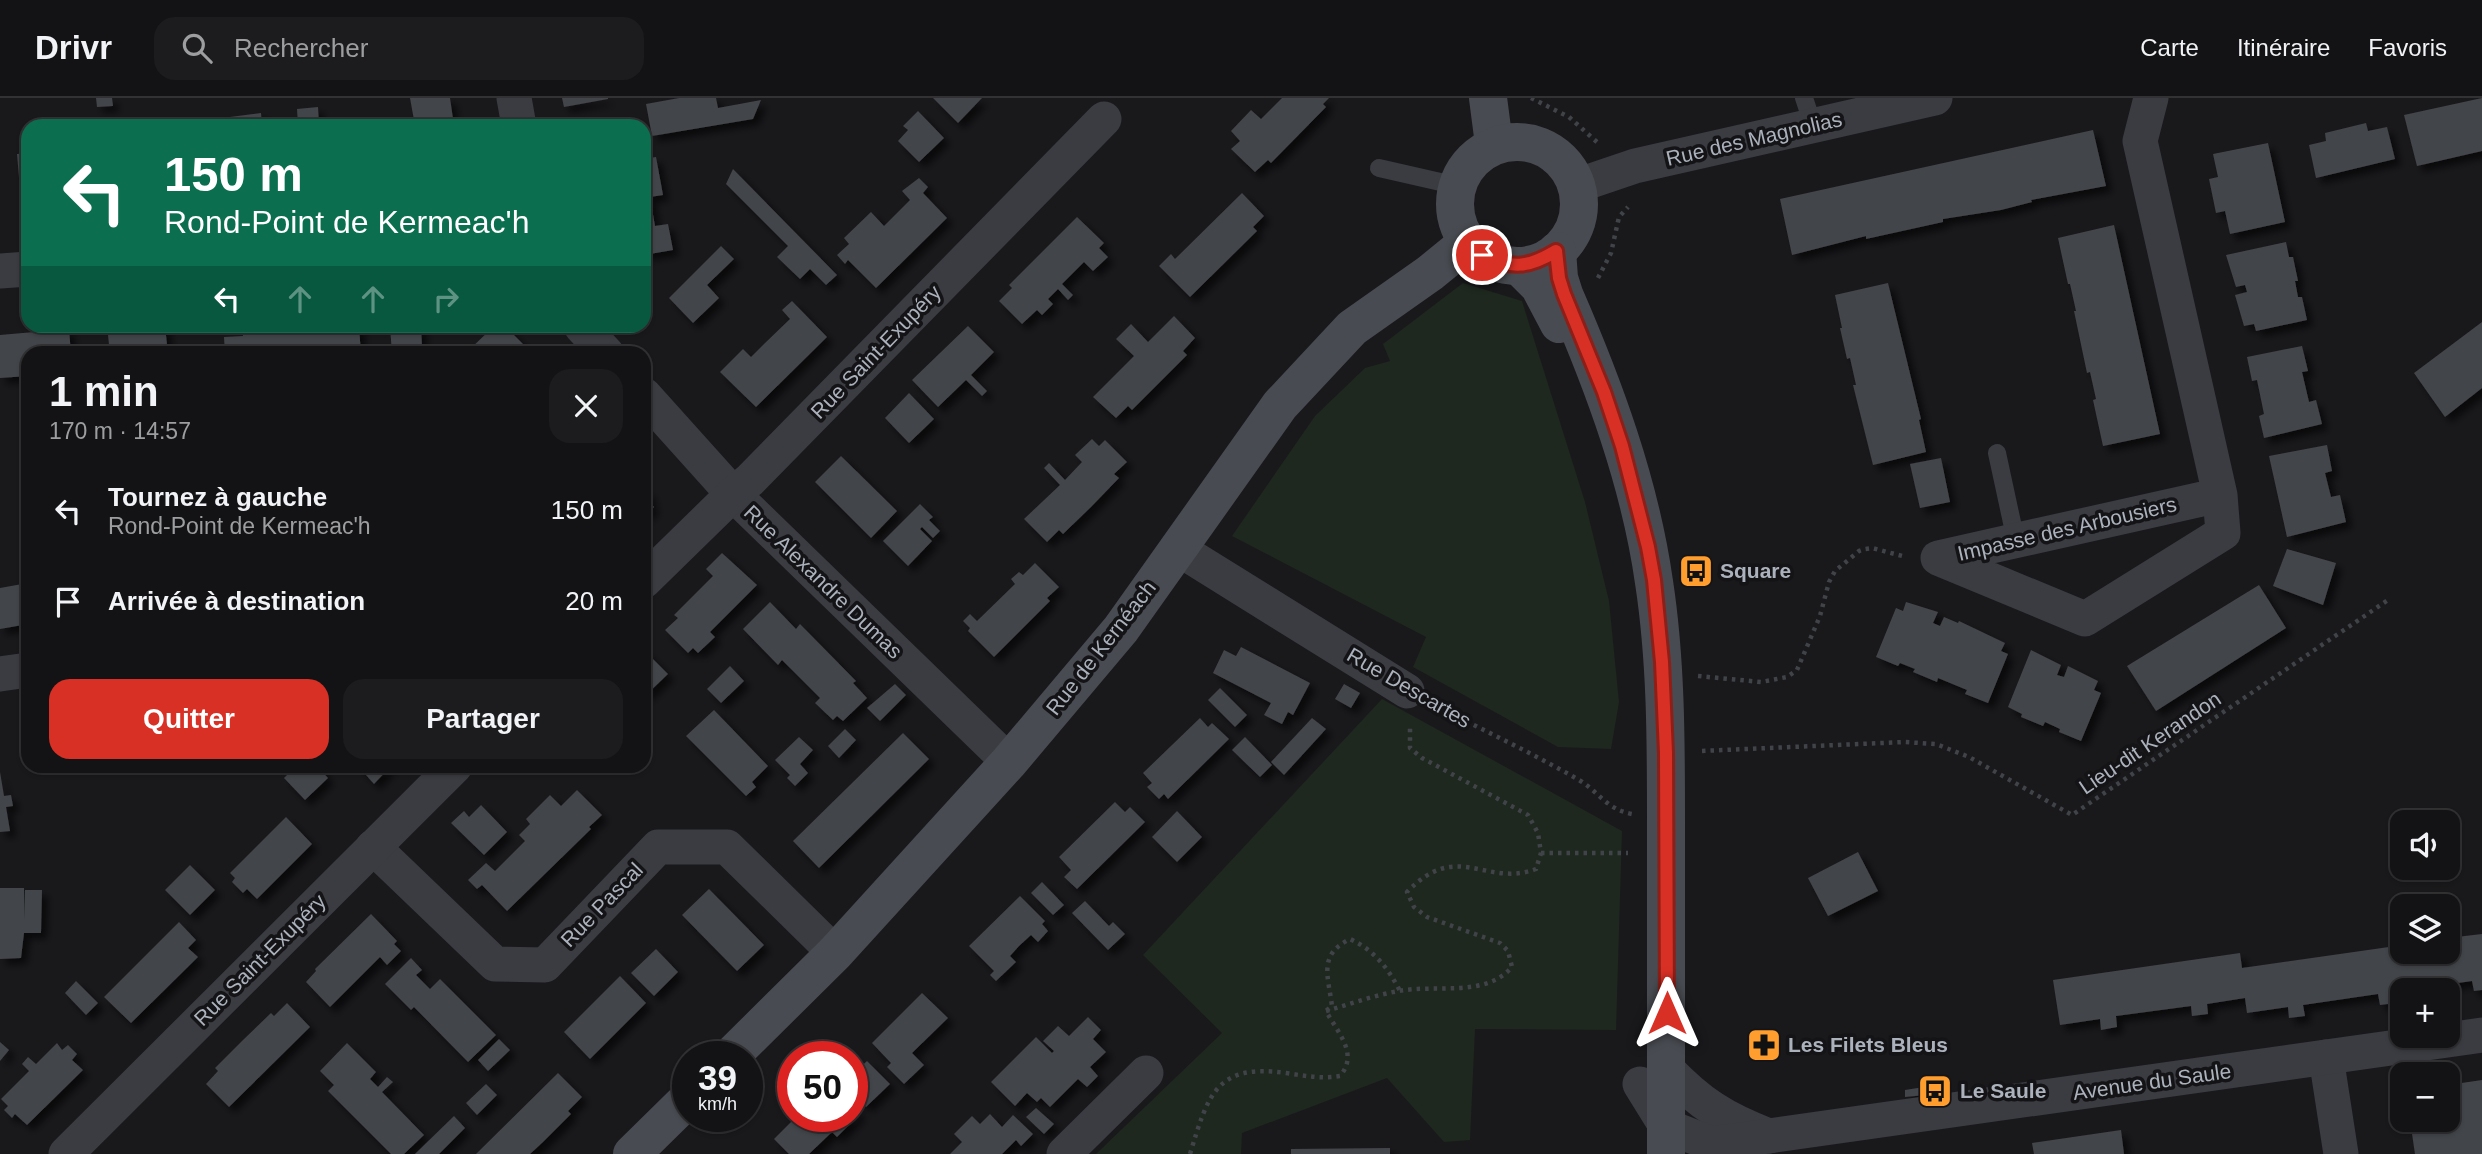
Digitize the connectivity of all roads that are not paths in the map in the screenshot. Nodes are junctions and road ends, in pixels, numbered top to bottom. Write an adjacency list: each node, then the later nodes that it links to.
1 (513, 98): 6 (street)
2 (1488, 98): 8 (main road)
3 (1934, 98): 5 (street, Rue des Magnolias)
4 (2151, 98): 22 (street, Impasse des Arbousiers)
5 (1808, 112): 11 (street, Rue des Magnolias)
6 (518, 119)
7 (1104, 119): 21 (street, Rue Saint-Exupéry)
8 (1494, 144): 10 (main road); 11 (main road)
9 (1380, 168): 10 (lane)
10 (1458, 186): 12 (main road)
11 (1576, 186): 13 (main road)
12 (1468, 242): 14 (main road); 24 (main road, Rue de Kernéach)
13 (1556, 251): 14 (main road); 37 (main road)
14 (1519, 266): 37 (main road)
15 (21, 270): 16 (street)
16 (0, 271)
17 (588, 333): 18 (street)
18 (600, 346)
19 (651, 403): 21 (street, Rue Alexandre Dumas)
20 (1997, 453): 23 (lane)
21 (733, 494): 25 (street, Rue Saint-Exupéry); 29 (street, Rue Alexandre Dumas)
22 (2220, 495): 23 (street, Impasse des Arbousiers); 23 (street, Impasse des Arbousiers)
23 (2016, 541)
24 (1177, 548): 28 (street, Rue Descartes); 29 (main road, Rue de Kernéach)
25 (651, 574)
26 (21, 671): 27 (street)
27 (0, 674)
28 (1412, 694)
29 (1009, 762): 32 (main road, Rue de Kernéach)
30 (448, 773): 31 (street, Rue Saint-Exupéry)
31 (373, 847): 32 (street, Rue Pascal); 41 (street, Rue Saint-Exupéry)
32 (835, 953): 34 (main road, Rue de Kernéach)
33 (2482, 1035): 35 (street, Avenue du Saule)
34 (746, 1041)
35 (2326, 1056): 40 (street, Avenue du Saule); 45 (street)
36 (1146, 1073): 43 (street)
37 (1653, 1076): 39 (main road); 40 (street); 44 (main road)
38 (672, 1115): 42 (main road)
39 (1666, 1140): 40 (street, Avenue du Saule)
40 (1754, 1145)
41 (66, 1154)
42 (632, 1154)
43 (1064, 1154)
44 (1639, 1154)
45 (2341, 1154)

